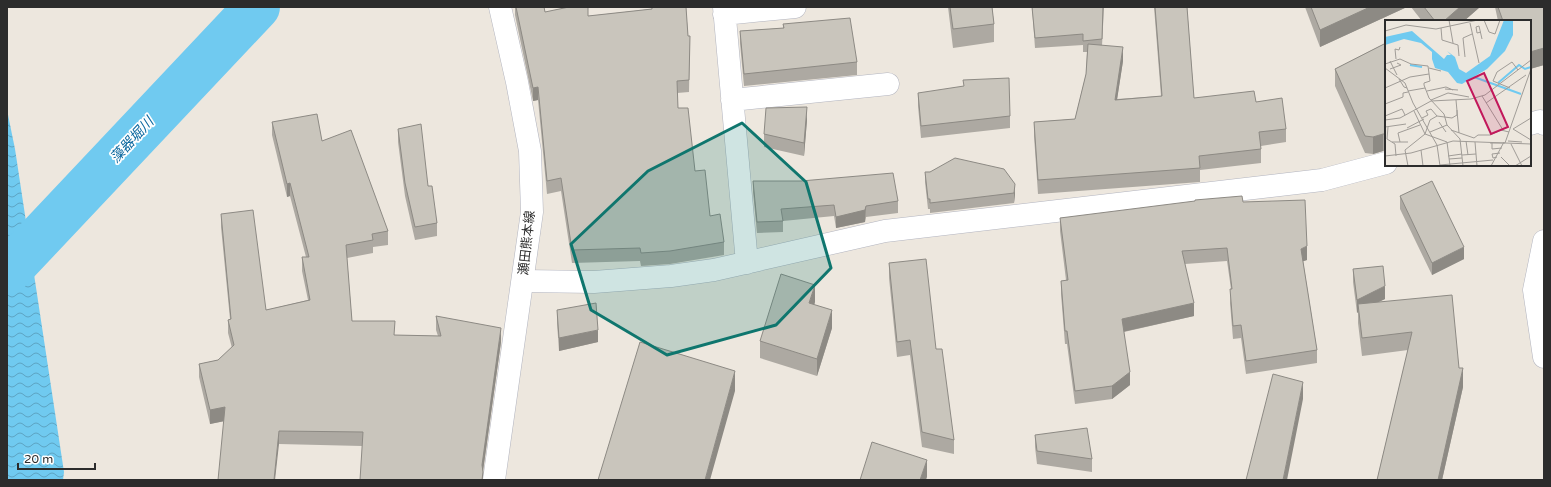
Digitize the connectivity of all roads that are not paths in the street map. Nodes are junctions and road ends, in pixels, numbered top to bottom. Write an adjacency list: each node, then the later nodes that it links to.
1 (500, 7): 11 (street, 瀬田熊本線)
2 (795, 7): 3 (street)
3 (724, 10): 5 (street)
4 (888, 84): 5 (street)
5 (732, 100): 10 (street)
6 (1531, 124): 7 (street)
7 (1544, 124)
8 (1385, 163): 10 (street)
9 (1544, 241): 12 (street)
10 (747, 263): 11 (street)
11 (523, 281): 13 (street, 瀬田熊本線)
12 (1544, 357)
13 (494, 480)

